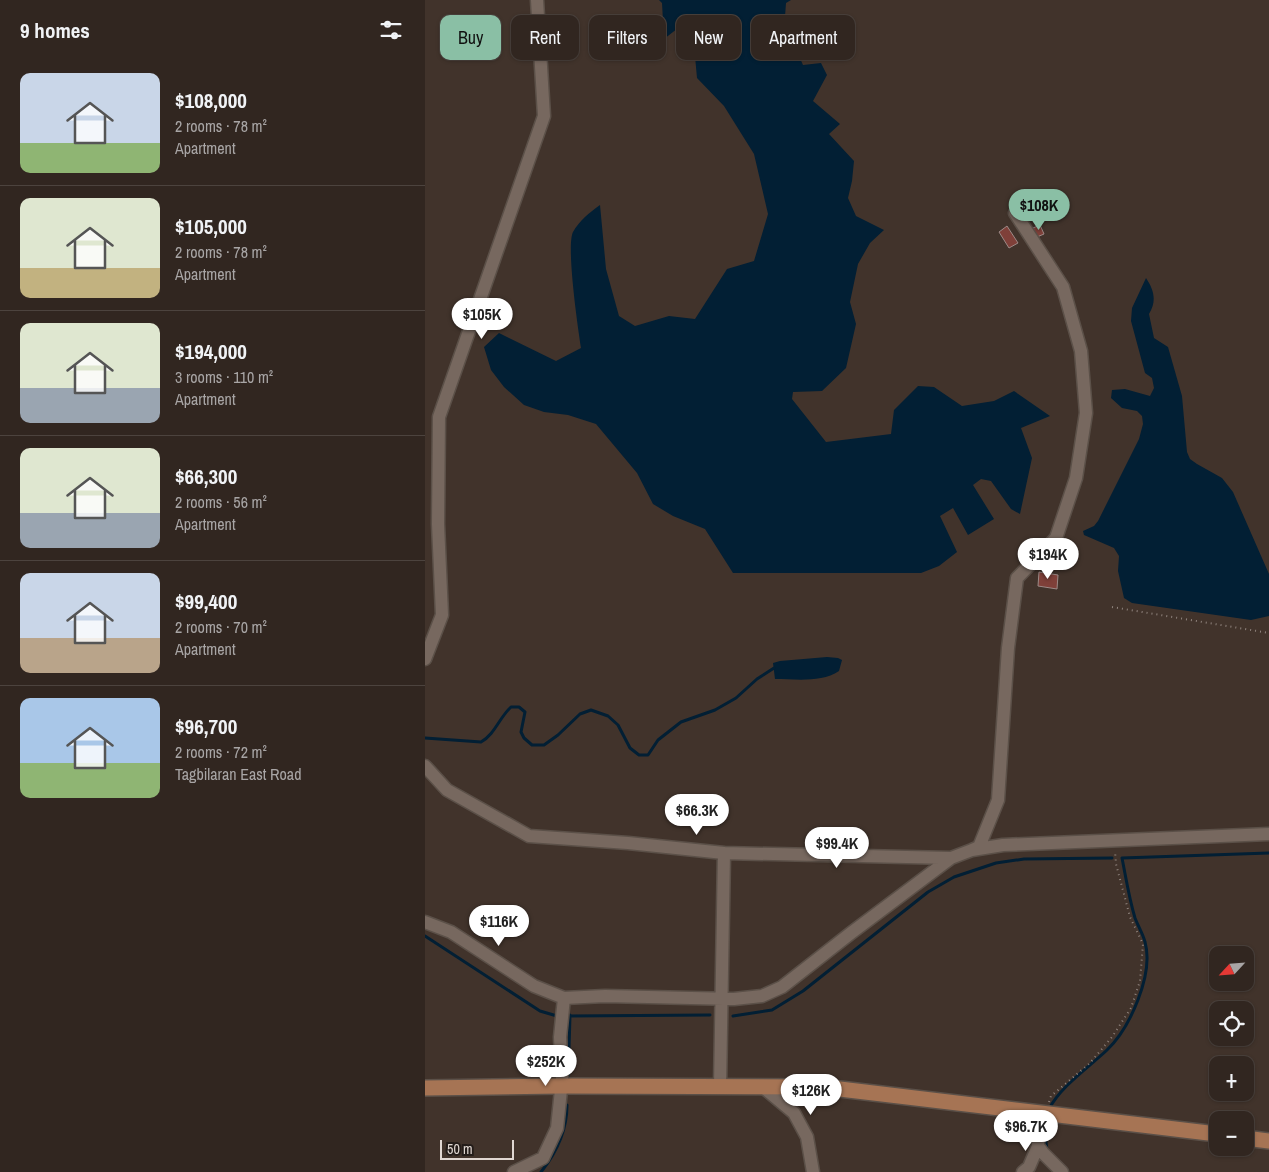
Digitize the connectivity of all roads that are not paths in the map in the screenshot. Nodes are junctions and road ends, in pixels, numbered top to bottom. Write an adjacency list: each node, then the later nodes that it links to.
1 (537, 0): 3 (street)
2 (1015, 213): 6 (street)
3 (425, 659)
4 (425, 766): 7 (street)
5 (1269, 834): 6 (street)
6 (973, 850): 8 (street)
7 (724, 853): 8 (street); 11 (street)
8 (951, 858): 11 (street)
9 (425, 922): 10 (street)
10 (564, 998): 11 (street); 12 (street)
11 (721, 998): 13 (street)
12 (560, 1086): 13 (main road); 15 (main road); 21 (street)
13 (720, 1087): 14 (main road)
14 (763, 1087): 16 (main road); 22 (street)
15 (425, 1088)
16 (1042, 1114): 17 (main road); 20 (street)
17 (1209, 1133)
18 (1254, 1139): 19 (main road)
19 (1269, 1141)
20 (1038, 1146): 23 (street); 24 (street)
21 (514, 1172)
22 (813, 1172)
23 (1023, 1172)
24 (1062, 1172)

